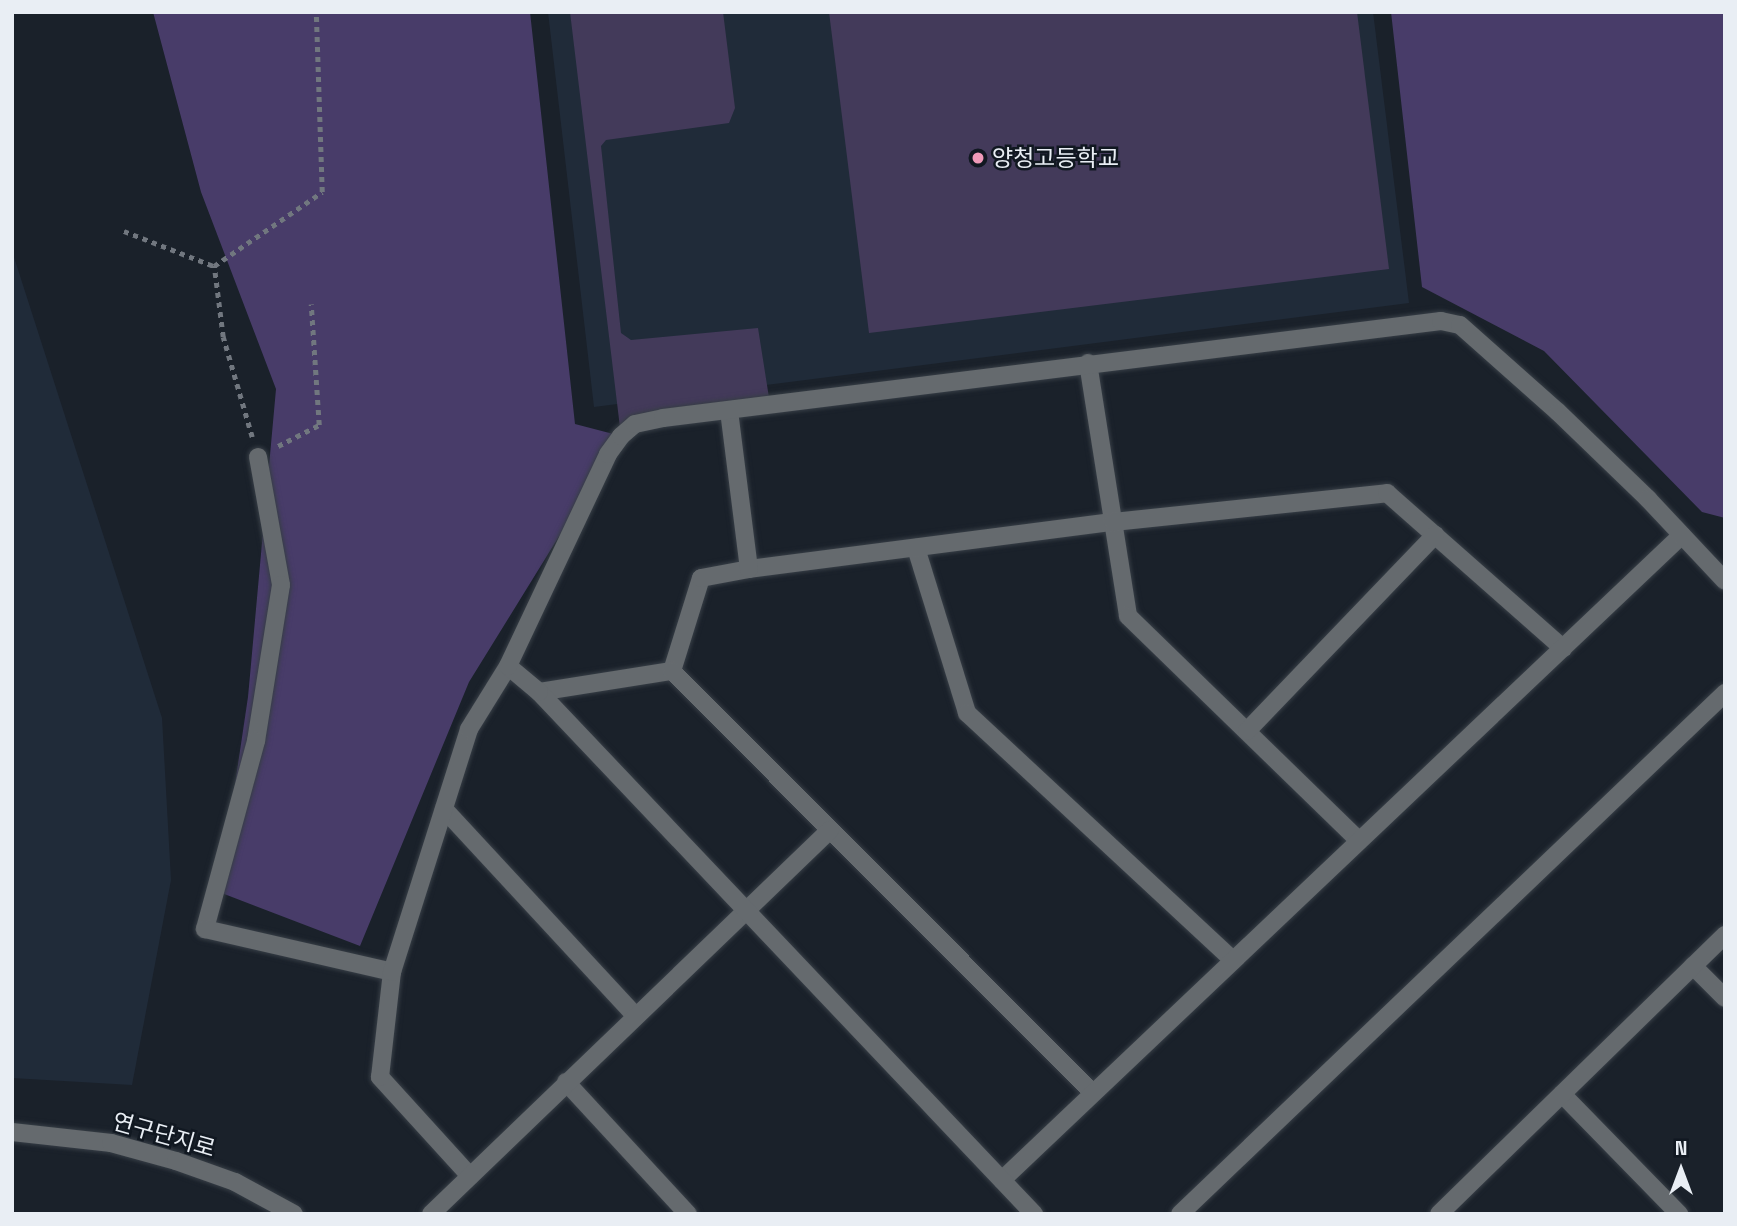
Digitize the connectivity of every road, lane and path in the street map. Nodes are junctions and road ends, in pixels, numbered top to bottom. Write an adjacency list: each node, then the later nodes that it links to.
1 (316, 12): 3 (path)
2 (124, 231): 3 (path)
3 (214, 266): 7 (path)
4 (311, 304): 7 (path)
5 (1088, 363): 6 (street); 8 (street); 10 (street)
6 (729, 410): 12 (street); 15 (street)
7 (258, 457): 27 (street)
8 (1113, 522): 9 (street); 11 (street); 19 (street)
9 (1435, 535): 14 (street); 19 (street)
10 (1682, 535): 13 (street); 14 (street)
11 (916, 548): 12 (street); 25 (street)
12 (749, 569): 16 (street)
13 (1725, 582)
14 (1563, 648): 22 (street)
15 (508, 666): 17 (street); 20 (street)
16 (672, 671): 17 (street); 21 (street)
17 (539, 692): 23 (street)
18 (1725, 693): 40 (street)
19 (1247, 731): 22 (street)
20 (444, 809): 27 (street); 29 (street)
21 (830, 830): 23 (street); 31 (street)
22 (1359, 841): 25 (street)
23 (743, 909): 29 (street); 35 (street)
24 (1725, 935): 26 (street)
25 (1234, 960): 31 (street)
26 (1693, 966): 28 (street); 32 (street)
27 (392, 972): 34 (street)
28 (1725, 998)
29 (635, 1015): 30 (street)
30 (566, 1082): 34 (street); 38 (street)
31 (1093, 1093): 35 (street)
32 (1562, 1094): 41 (street); 42 (street)
33 (12, 1132): 36 (street, 연구단지로)
34 (470, 1176): 37 (street)
35 (1002, 1180): 39 (street)
36 (294, 1214)
37 (431, 1214)
38 (688, 1214)
39 (1034, 1214)
40 (1180, 1214)
41 (1439, 1214)
42 (1679, 1214)

